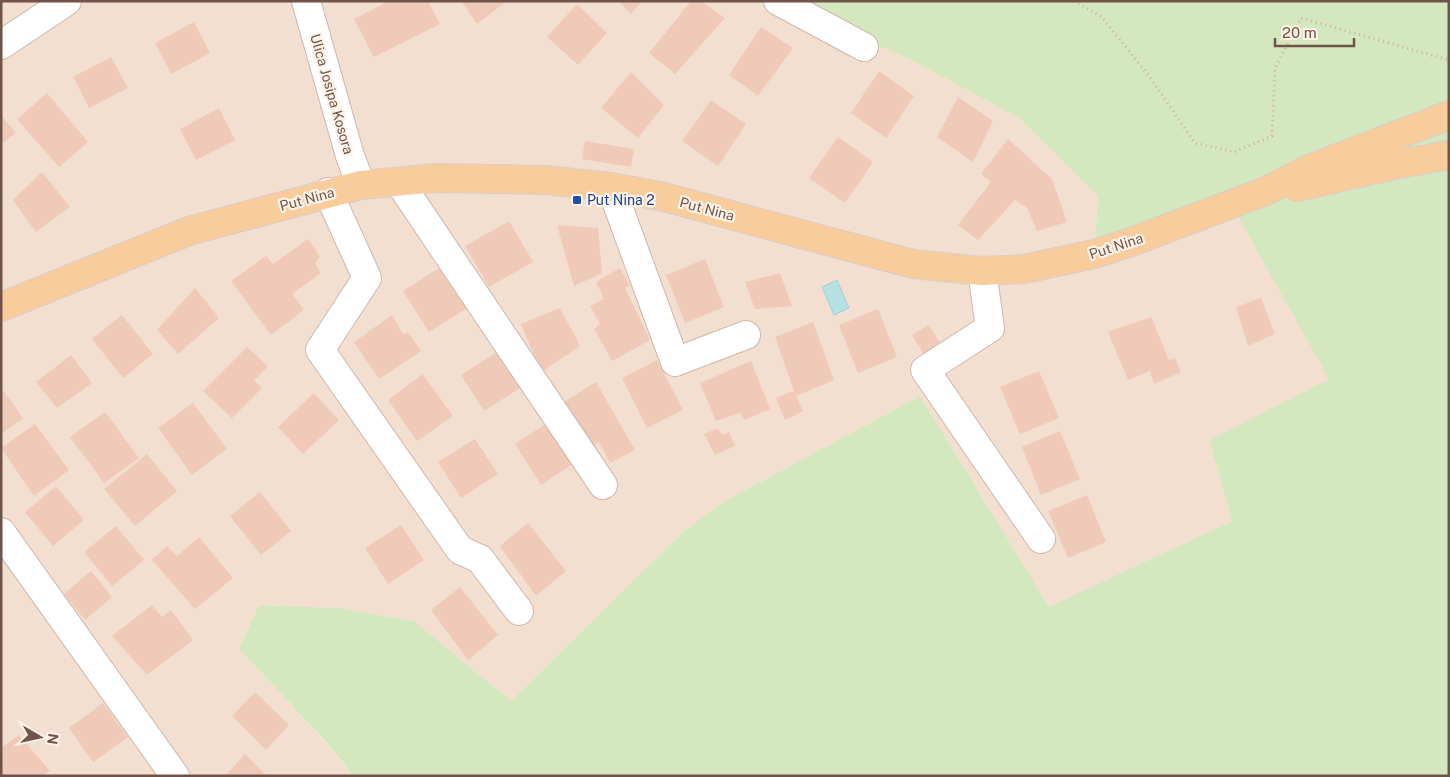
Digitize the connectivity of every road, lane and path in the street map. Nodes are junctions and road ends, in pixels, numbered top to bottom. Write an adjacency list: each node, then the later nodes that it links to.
1 (67, 1): 5 (street)
2 (306, 1): 11 (street, Ulica Josipa Kosora)
3 (778, 1): 6 (street)
4 (1074, 1): 7 (path)
5 (1, 46)
6 (864, 47)
7 (1449, 60)
8 (1449, 114): 13 (main road, Put Nina)
9 (1449, 155): 13 (main road, Put Nina)
10 (399, 182): 11 (main road, Put Nina); 12 (main road, Put Nina); 18 (street)
11 (361, 185): 14 (main road, Put Nina)
12 (611, 187): 15 (main road, Put Nina); 17 (street)
13 (1266, 191): 15 (main road, Put Nina)
14 (328, 192): 16 (main road, Put Nina); 21 (street)
15 (982, 271): 20 (street)
16 (1, 307)
17 (746, 335)
18 (603, 485)
19 (1, 532): 22 (street)
20 (1041, 539)
21 (519, 611)
22 (175, 776)

